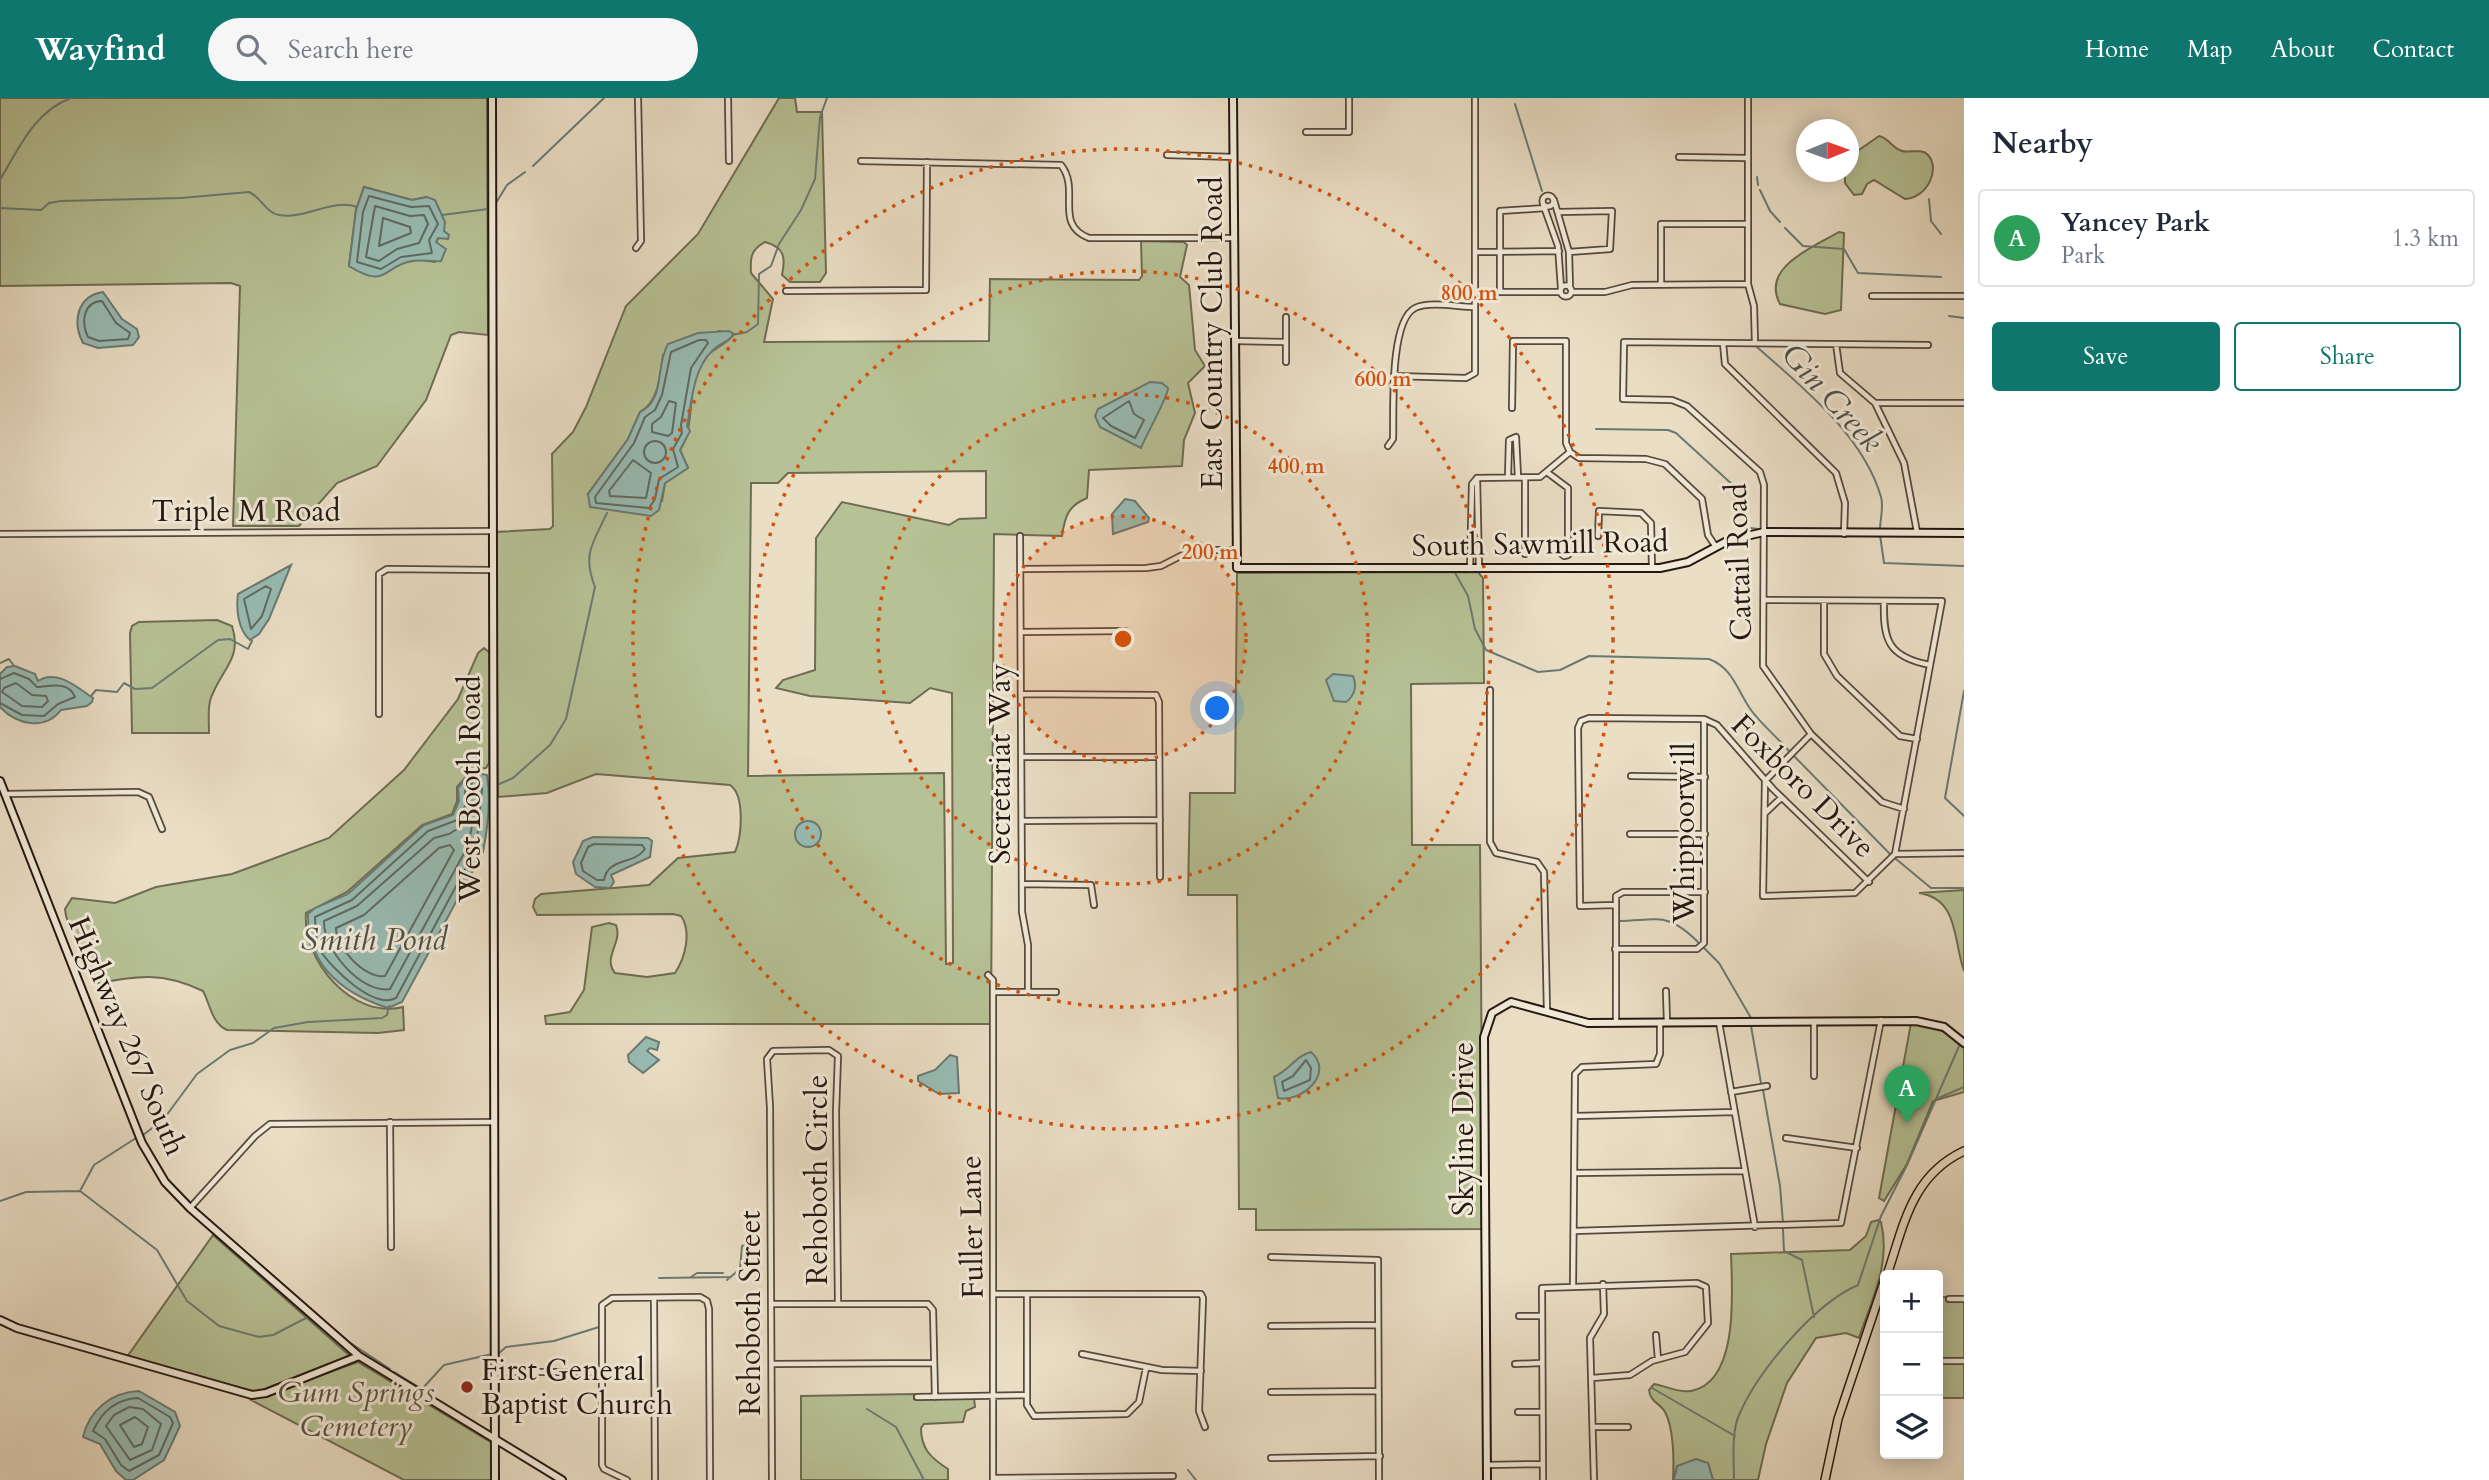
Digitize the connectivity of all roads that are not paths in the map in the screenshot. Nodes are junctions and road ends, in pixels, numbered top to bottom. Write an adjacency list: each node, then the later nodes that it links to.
1 (492, 98): 52 (street, West Booth Road)
2 (638, 98): 20 (street)
3 (728, 98): 13 (street)
4 (1233, 98): 10 (street, East Country Club Road)
5 (1349, 98): 8 (street)
6 (1475, 98): 22 (street)
7 (1748, 98): 12 (street)
8 (1306, 132)
9 (1167, 155): 10 (street)
10 (1234, 156): 19 (street, East Country Club Road)
11 (1679, 157): 12 (street)
12 (1748, 158): 18 (street)
13 (729, 161)
14 (861, 161): 15 (street)
15 (927, 162): 19 (street); 29 (street)
16 (1544, 206): 17 (street); 21 (street); 23 (street)
17 (1558, 212): 24 (street); 24 (street)
18 (1748, 224): 25 (street); 26 (street)
19 (1234, 238): 34 (street, East Country Club Road)
20 (636, 248)
21 (1559, 251): 23 (street); 27 (street)
22 (1477, 252): 23 (street); 32 (street)
23 (1500, 252): 27 (street)
24 (1569, 252): 28 (street)
25 (1661, 284): 26 (street); 28 (street)
26 (1748, 284): 37 (street)
27 (1560, 290): 28 (street); 28 (street)
28 (1571, 290)
29 (786, 291)
30 (1872, 296): 31 (street)
31 (1964, 296)
32 (1475, 307): 41 (street); 41 (street)
33 (1286, 317): 35 (street)
34 (1235, 341): 35 (street); 61 (street, East Country Club Road)
35 (1286, 341): 40 (street)
36 (1723, 343): 37 (street); 53 (street, Cattail Road); 57 (street)
37 (1755, 343): 38 (street)
38 (1836, 344): 39 (street); 42 (street)
39 (1928, 345)
40 (1286, 362)
41 (1395, 376): 45 (street)
42 (1875, 403): 43 (street); 54 (street)
43 (1964, 403)
44 (1512, 408): 46 (street)
45 (1388, 446)
46 (1570, 452): 47 (street); 60 (street)
47 (1548, 473): 51 (street); 62 (street)
48 (1508, 477): 49 (street); 49 (street); 50 (street)
49 (1518, 477): 51 (street)
50 (1477, 478): 67 (street); 68 (street)
51 (1525, 478): 63 (street)
52 (492, 531): 56 (street, Triple M Road); 69 (street, West Booth Road)
53 (1764, 532): 57 (street, South Sawmill Road); 60 (street, South Sawmill Road); 70 (street, Cattail Road)
54 (1917, 533): 55 (street, South Sawmill Road); 57 (street, South Sawmill Road)
55 (1964, 533)
56 (0, 534)
57 (1844, 534)
58 (1020, 536): 66 (street, Secretariat Way)
59 (1598, 536): 65 (street)
60 (1716, 547): 65 (street, South Sawmill Road)
61 (1236, 550): 64 (street, East Country Club Road); 66 (street)
62 (1558, 551)
63 (1525, 554)
64 (1237, 568): 67 (street, South Sawmill Road)
65 (1652, 568): 68 (street, South Sawmill Road)
66 (1021, 569): 74 (street, Secretariat Way)
67 (1470, 569): 68 (street, South Sawmill Road)
68 (1479, 569)
69 (492, 570): 78 (street); 124 (street, West Booth Road)
70 (1764, 600): 71 (street); 80 (street, Cattail Road)
71 (1824, 601): 72 (street); 81 (street)
72 (1884, 601): 75 (street); 75 (street)
73 (1125, 631): 74 (street)
74 (1021, 632): 77 (street, Secretariat Way)
75 (1930, 665): 81 (street)
76 (1490, 690): 111 (street)
77 (1021, 694): 82 (street, Secretariat Way); 83 (street)
78 (379, 714)
79 (1704, 719): 85 (street, Whippoorwill); 87 (street, Foxboro Drive); 104 (street, Foxboro Drive)
80 (1811, 734): 87 (street); 90 (street, Cattail Road)
81 (1917, 739): 90 (street)
82 (1021, 757): 83 (street); 93 (street, Secretariat Way)
83 (1159, 757): 92 (street)
84 (1630, 776): 85 (street)
85 (1705, 776): 96 (street, Whippoorwill)
86 (0, 781): 88 (street, Highway 267 South)
87 (1765, 781): 89 (street, Foxboro Drive); 91 (street)
88 (5, 794): 94 (street); 131 (street, Highway 267 South)
89 (1781, 798): 91 (street); 100 (street, Foxboro Drive)
90 (1904, 809): 98 (street)
91 (1764, 814): 100 (street)
92 (1160, 820): 93 (street); 99 (street)
93 (1021, 821): 101 (street, Secretariat Way)
94 (162, 829)
95 (1630, 834): 96 (street)
96 (1705, 834): 102 (street, Whippoorwill)
97 (1964, 853): 98 (street)
98 (1895, 854): 100 (street)
99 (1160, 877)
100 (1869, 882)
101 (1022, 884): 103 (street); 109 (street, Secretariat Way)
102 (1705, 892): 104 (street); 105 (street, Whippoorwill)
103 (1094, 905)
104 (1614, 905): 105 (street)
105 (1615, 949): 114 (street)
106 (988, 975): 108 (street, Fuller Lane)
107 (1667, 991): 115 (street)
108 (993, 992): 109 (street); 139 (street, Fuller Lane)
109 (1028, 992): 110 (street)
110 (1056, 992)
111 (1547, 1011): 114 (street, Skyline Drive); 182 (street, Skyline Drive)
112 (1814, 1020): 113 (street, Skyline Drive); 116 (street, Skyline Drive); 118 (street)
113 (1881, 1020): 117 (street, Skyline Drive); 127 (street)
114 (1616, 1022): 115 (street, Skyline Drive)
115 (1663, 1022): 116 (street, Skyline Drive); 122 (street)
116 (1719, 1022): 120 (street)
117 (1964, 1043)
118 (1814, 1076)
119 (1767, 1086): 120 (street)
120 (1731, 1092): 121 (street)
121 (1735, 1112): 122 (street); 129 (street)
122 (1575, 1116): 130 (street)
123 (390, 1122): 124 (street); 131 (street); 134 (street)
124 (494, 1122): 164 (street, West Booth Road)
125 (1786, 1138): 127 (street)
126 (771, 1147): 145 (street, Rehoboth Circle); 146 (street, Rehoboth Street)
127 (1857, 1148): 132 (street)
128 (1964, 1151): 136 (main road)
129 (1745, 1171): 130 (street); 132 (street)
130 (1574, 1173): 133 (street)
131 (190, 1208): 154 (street, Highway 267 South)
132 (1755, 1227): 133 (street)
133 (1574, 1231): 137 (street)
134 (391, 1247)
135 (1270, 1257): 150 (street)
136 (1889, 1270)
137 (1573, 1284): 138 (street); 148 (street)
138 (1603, 1284): 155 (street); 166 (street)
139 (994, 1294): 140 (street); 169 (street, Fuller Lane)
140 (1027, 1294): 163 (street); 170 (street)
141 (1880, 1295): 184 (main road)
142 (654, 1298): 165 (street); 189 (street); 190 (street)
143 (1964, 1299): 144 (street)
144 (1949, 1300)
145 (838, 1303): 146 (street); 158 (street)
146 (771, 1304): 160 (street, Rehoboth Street)
147 (1519, 1316): 148 (street)
148 (1540, 1316): 159 (street)
149 (0, 1320): 154 (street)
150 (1378, 1325): 151 (street); 167 (street)
151 (1271, 1326)
152 (1656, 1335): 155 (street)
153 (1082, 1354): 162 (street)
154 (359, 1356): 178 (street, Highway 267 South)
155 (1658, 1359): 166 (street)
156 (1943, 1361): 157 (street)
157 (1964, 1361)
158 (934, 1363): 160 (street); 171 (street)
159 (1540, 1363): 161 (street); 174 (street)
160 (772, 1364): 191 (street, Rehoboth Street)
161 (1516, 1364)
162 (1146, 1368): 163 (street); 170 (street)
163 (1201, 1370): 175 (street)
164 (495, 1372): 165 (street); 178 (street, West Booth Road)
165 (601, 1372): 188 (street)
166 (1592, 1378): 176 (street)
167 (1378, 1391): 168 (street); 179 (street)
168 (1271, 1392)
169 (994, 1395): 170 (street); 171 (street); 185 (street, Fuller Lane)
170 (1026, 1395)
171 (935, 1396): 172 (street)
172 (917, 1397)
173 (1518, 1412): 174 (street)
174 (1541, 1412): 181 (street)
175 (1205, 1427)
176 (1593, 1427): 177 (street); 195 (street)
177 (1628, 1427)
178 (495, 1440): 186 (street, West Booth Road); 187 (street, Highway 267 South)
179 (1380, 1456): 180 (street); 192 (street)
180 (1271, 1458)
181 (1542, 1464): 182 (street); 194 (street)
182 (1487, 1465): 193 (street, Skyline Drive)
183 (1173, 1476): 185 (street)
184 (1827, 1478)
185 (993, 1479)
186 (495, 1480)
187 (562, 1480)
188 (627, 1480)
189 (655, 1480)
190 (710, 1480)
191 (772, 1480)
192 (1379, 1480)
193 (1487, 1480)
194 (1543, 1480)
195 (1594, 1480)

